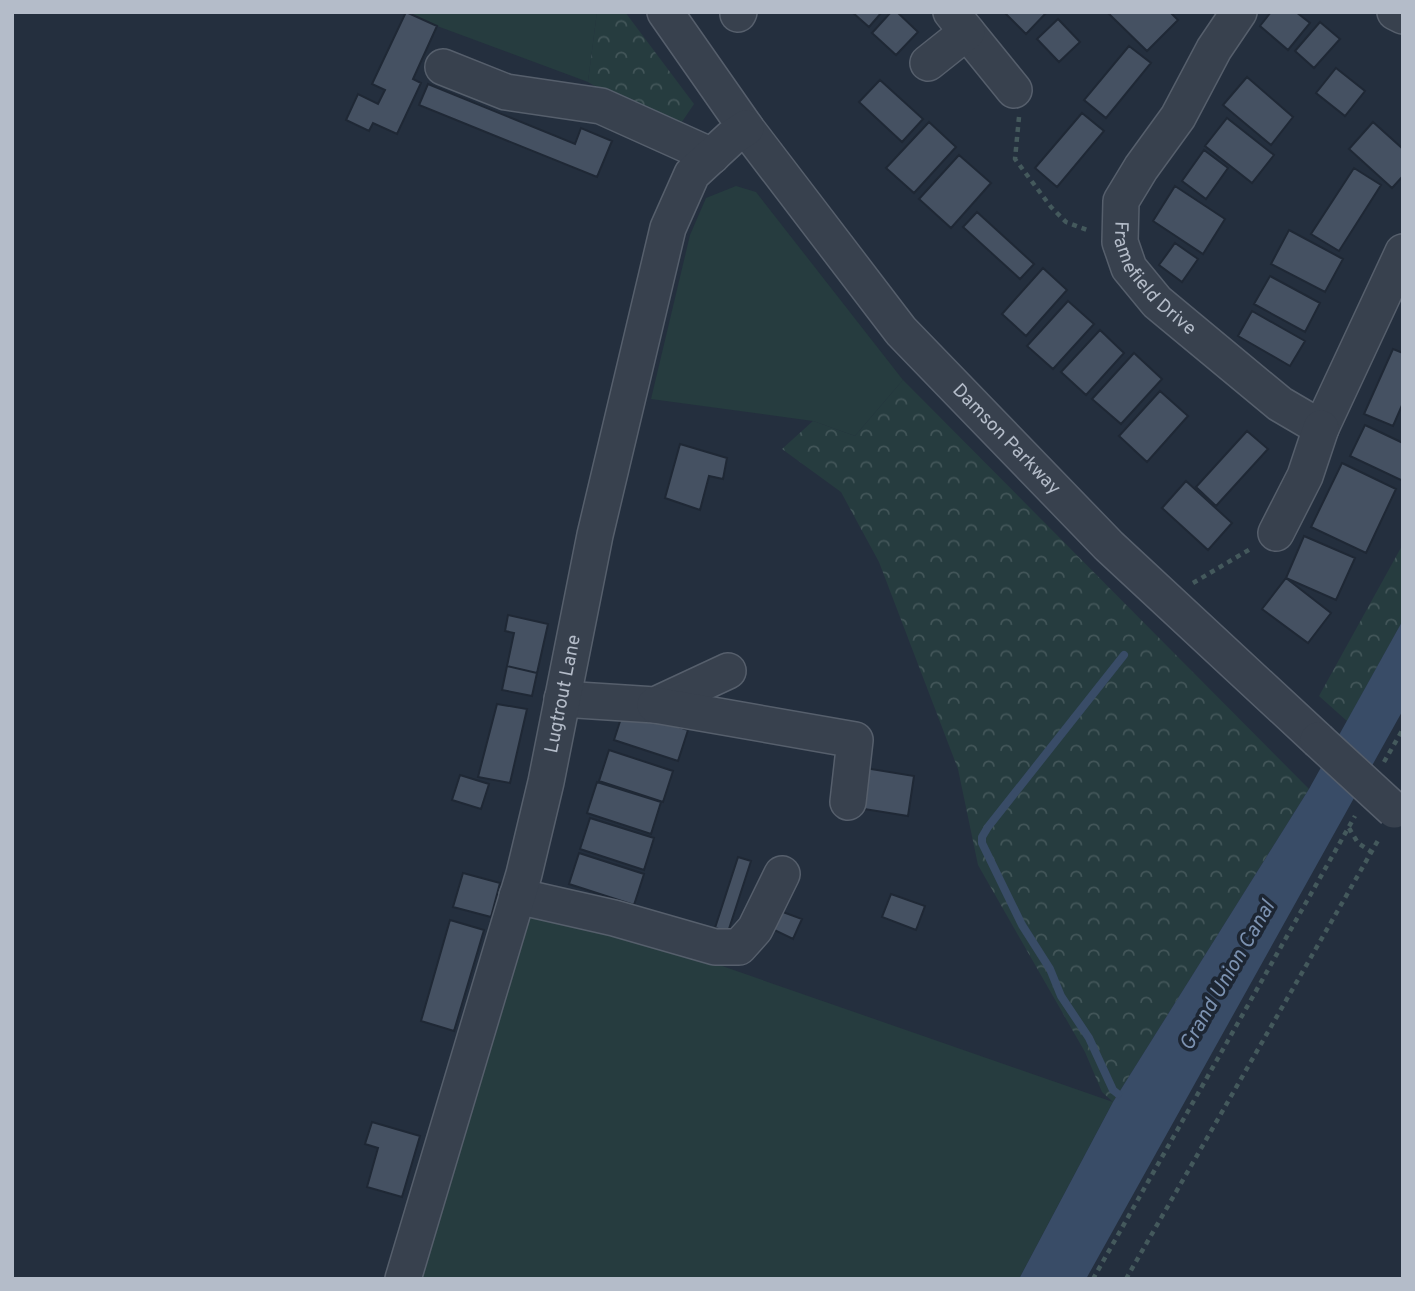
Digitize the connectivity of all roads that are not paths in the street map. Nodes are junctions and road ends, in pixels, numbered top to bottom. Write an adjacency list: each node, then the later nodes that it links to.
1 (665, 12): 9 (street, Damson Parkway)
2 (1239, 12): 12 (street, Framefield Drive)
3 (1395, 12): 4 (street)
4 (1403, 16)
5 (959, 22): 6 (street); 8 (street)
6 (928, 63)
7 (443, 67): 10 (street)
8 (1014, 90)
9 (746, 128): 10 (street, Lugtrout Lane); 18 (street, Damson Parkway, bridge)
10 (712, 156): 15 (street, Lugtrout Lane)
11 (1401, 260): 12 (street)
12 (1321, 428): 13 (street)
13 (1276, 533)
14 (728, 671): 16 (street)
15 (562, 699): 16 (street); 20 (street, Lugtrout Lane)
16 (655, 705): 17 (street)
17 (848, 802)
18 (1393, 820)
19 (782, 874): 20 (street)
20 (517, 896): 21 (street, Lugtrout Lane)
21 (403, 1279)

